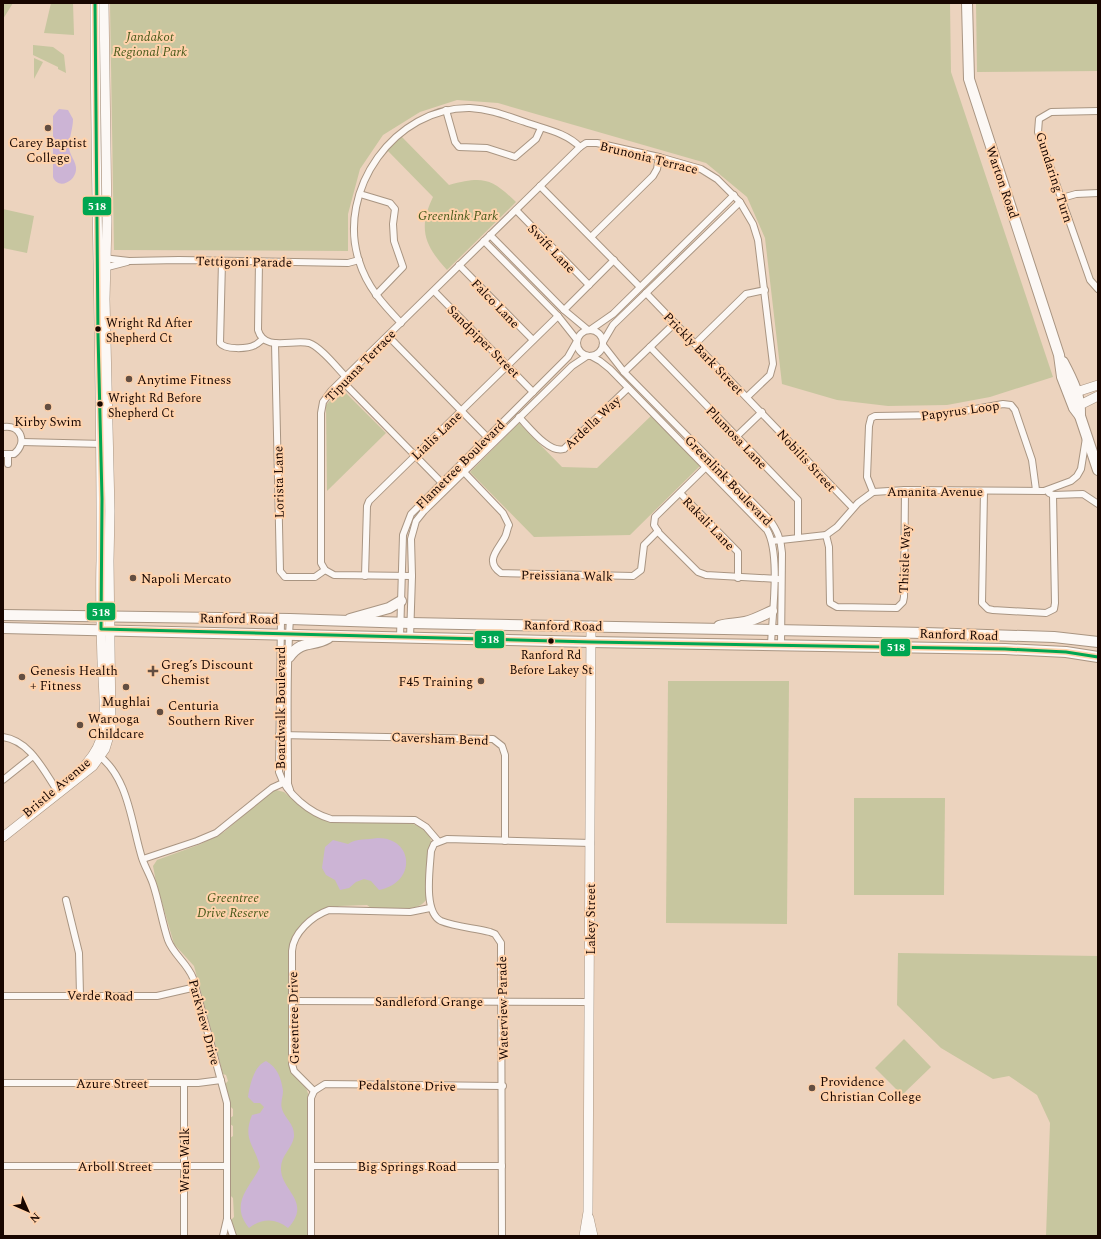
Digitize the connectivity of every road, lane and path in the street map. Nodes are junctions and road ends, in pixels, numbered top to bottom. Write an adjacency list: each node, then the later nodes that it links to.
1 (95, 3): 4 (street)
2 (104, 3): 5 (street)
3 (967, 3): 58 (main road, Warton Road)
4 (95, 71): 5 (street); 16 (street)
5 (105, 73): 17 (street)
6 (446, 110): 8 (street, Brunonia Terrace); 8 (street); 13 (street, Brunonia Terrace)
7 (1098, 111): 15 (street, Gundaring Turn)
8 (541, 128): 9 (street, Brunonia Terrace)
9 (580, 147): 10 (street, Brunonia Terrace); 11 (street, Tipuana Terrace)
10 (659, 157): 14 (street, Brunonia Terrace); 21 (street)
11 (540, 186): 19 (street, Tipuana Terrace); 21 (street)
12 (1098, 193): 15 (street)
13 (360, 194): 24 (street, Brunonia Terrace); 37 (street)
14 (734, 195): 18 (street, Brunonia Terrace); 32 (street)
15 (1062, 198): 33 (street, Gundaring Turn)
16 (97, 202): 17 (street); 23 (street)
17 (107, 202): 23 (street)
18 (740, 202): 34 (street, Brunonia Terrace); 36 (street)
19 (516, 210): 20 (street, Tipuana Terrace); 31 (street, Swift Lane)
20 (490, 235): 22 (street, Tipuana Terrace); 38 (street, Greenlink Boulevard)
21 (591, 237): 25 (street)
22 (484, 241): 29 (street, Tipuana Terrace); 39 (street, Greenlink Boulevard)
23 (102, 258): 26 (street, Tettigoni Parade); 30 (street, Bristle Avenue)
24 (359, 260): 28 (street, Tettigoni Parade); 37 (street, Brunonia Terrace)
25 (614, 260): 31 (street); 32 (street)
26 (129, 261): 27 (street, Tettigoni Parade); 30 (street, Tettigoni Parade)
27 (222, 261): 28 (street, Tettigoni Parade); 44 (street)
28 (259, 261): 44 (street)
29 (459, 266): 35 (street, Tipuana Terrace); 45 (street, Falco Lane)
30 (102, 268): 71 (street, Bristle Avenue)
31 (589, 285): 38 (street)
32 (640, 288): 42 (street)
33 (1098, 289)
34 (765, 290): 49 (street); 60 (street, Brunonia Terrace)
35 (434, 291): 40 (street, Tipuana Terrace); 52 (street, Sandpiper Street)
36 (646, 294): 41 (street, Prickly Bark Street); 48 (street)
37 (376, 295): 40 (street, Brunonia Terrace)
38 (564, 310): 42 (street, Greenlink Boulevard)
39 (558, 316): 45 (street, Lialis Lane); 46 (street, Greenlink Boulevard)
40 (401, 323): 43 (street, Tipuana Terrace)
41 (675, 323): 49 (street, Prickly Bark Street); 50 (street)
42 (589, 330): 46 (street); 48 (street, Greenlink Boulevard)
43 (388, 336): 54 (street, Tipuana Terrace); 61 (street)
44 (263, 339): 47 (street)
45 (533, 340): 52 (street, Lialis Lane)
46 (577, 341): 51 (street, Greenlink Boulevard); 57 (street, Flametree Boulevard)
47 (275, 343): 54 (street); 96 (street, Lorista Lane)
48 (603, 344): 51 (street); 53 (street, Greenlink Boulevard)
49 (695, 344): 60 (street, Prickly Bark Street)
50 (650, 348): 53 (street); 68 (street, Plumosa Lane)
51 (589, 356): 56 (street, Greenlink Boulevard); 64 (street, Flametree Boulevard)
52 (508, 365): 57 (street, Sandpiper Street); 61 (street, Lialis Lane)
53 (624, 372): 74 (street, Greenlink Boulevard)
54 (344, 379): 73 (street); 96 (street, Tipuana Terrace)
55 (1098, 385): 58 (street)
56 (628, 388): 64 (street, Ardella Way); 77 (street, Greenlink Boulevard)
57 (533, 392): 69 (street, Flametree Boulevard)
58 (1072, 393): 62 (main road, Warton Road)
59 (1098, 396): 62 (street)
60 (747, 397): 63 (street, Prickly Bark Street)
61 (461, 410): 69 (street); 73 (street, Lialis Lane)
62 (1078, 410): 67 (main road, Warton Road)
63 (762, 412): 68 (street); 90 (street, Nobilis Street)
64 (520, 417): 79 (street, Flametree Boulevard)
65 (8, 418): 66 (street)
66 (5, 426): 70 (street)
67 (1087, 435): 78 (main road, Warton Road); 84 (street, Amanita Avenue)
68 (737, 436): 93 (street, Plumosa Lane)
69 (487, 437): 76 (street, Flametree Boulevard)
70 (22, 442): 71 (street); 72 (street)
71 (104, 444): 106 (street, Bristle Avenue)
72 (6, 455): 75 (street)
73 (416, 455): 80 (street); 97 (street, Lialis Lane)
74 (712, 461): 77 (street); 94 (street, Greenlink Boulevard)
75 (8, 464)
76 (458, 466): 79 (street); 80 (street, Flametree Boulevard)
77 (706, 467): 87 (street); 95 (street, Greenlink Boulevard)
78 (1098, 470)
79 (464, 472): 81 (street, Flametree Boulevard); 91 (street, Preissiana Walk)
80 (441, 482): 81 (street); 98 (street, Flametree Boulevard)
81 (447, 488): 99 (street, Flametree Boulevard)
82 (905, 490): 85 (street, Amanita Avenue); 86 (street, Amanita Avenue); 92 (street, Thistle Way)
83 (1036, 490): 84 (street, Amanita Avenue); 85 (street, Papyrus Loop); 86 (street, Amanita Avenue)
84 (1044, 490): 88 (street, Amanita Avenue)
85 (873, 492): 90 (street, Amanita Avenue)
86 (984, 492): 88 (street)
87 (680, 493): 91 (street); 100 (street, Rakali Lane)
88 (1053, 495): 89 (street)
89 (1098, 504)
90 (853, 508): 92 (street, Amanita Avenue)
91 (658, 531): 100 (street)
92 (826, 535): 93 (street)
93 (798, 538): 94 (street)
94 (780, 539): 95 (street); 102 (street, Greenlink Boulevard)
95 (772, 541): 101 (street, Greenlink Boulevard)
96 (325, 570): 97 (street)
97 (365, 576): 98 (street)
98 (402, 576): 99 (street); 103 (street, Flametree Boulevard)
99 (412, 576): 110 (street, Flametree Boulevard)
100 (738, 578): 101 (street)
101 (774, 579): 102 (street); 104 (street, Greenlink Boulevard)
102 (781, 579): 115 (street, Greenlink Boulevard)
103 (401, 601): 108 (main road); 109 (street, Flametree Boulevard)
104 (772, 611): 114 (main road); 115 (street, Greenlink Boulevard)
105 (3, 615): 106 (main road, Ranford Road)
106 (106, 617): 107 (main road, Ranford Road); 113 (street, Bristle Avenue)
107 (286, 619): 108 (main road, Ranford Road); 116 (street, Boardwalk Boulevard); 116 (street, Boardwalk Boulevard)
108 (344, 621): 109 (main road, Ranford Road)
109 (400, 623): 110 (main road, Ranford Road); 119 (street, Flametree Boulevard)
110 (411, 623): 111 (main road, Ranford Road); 120 (street, Flametree Boulevard)
111 (591, 626): 114 (main road, Ranford Road); 121 (street, Lakey Street)
112 (3, 628): 113 (main road, Ranford Road)
113 (106, 629): 116 (main road, Ranford Road); 130 (street, Bristle Avenue)
114 (711, 629): 115 (main road, Ranford Road)
115 (776, 630): 117 (main road, Ranford Road); 123 (street, Greenlink Boulevard); 123 (street, Greenlink Boulevard)
116 (285, 633): 118 (main road, Ranford Road); 126 (street, Boardwalk Boulevard); 127 (street, Boardwalk Boulevard)
117 (956, 634): 122 (main road, Ranford Road); 124 (main road)
118 (332, 635): 119 (main road, Ranford Road); 126 (main road)
119 (400, 637): 120 (main road, Ranford Road)
120 (410, 638): 121 (main road, Ranford Road)
121 (591, 642): 123 (main road, Ranford Road); 140 (street, Lakey Street)
122 (1098, 642)
123 (776, 645): 124 (main road, Ranford Road)
124 (1005, 649): 125 (main road, Ranford Road)
125 (1098, 656)
126 (289, 657): 128 (street, Boardwalk Boulevard)
127 (279, 735): 128 (street, Caversham Bend); 133 (street, Boardwalk Boulevard)
128 (288, 735): 135 (street, Boardwalk Boulevard); 139 (street, Caversham Bend)
129 (3, 737): 131 (street)
130 (98, 755): 134 (street, Bristle Avenue); 141 (street, Parkview Drive)
131 (33, 756): 132 (street); 134 (street)
132 (3, 780)
133 (282, 783): 135 (street, Boardwalk Boulevard); 141 (street)
134 (58, 791): 136 (street, Bristle Avenue); 137 (street, Bristle Avenue)
135 (291, 794): 138 (street, Boardwalk Boulevard)
136 (3, 832)
137 (3, 838)
138 (438, 841): 139 (street); 143 (street)
139 (504, 841): 140 (street)
140 (591, 843): 149 (street, Lakey Street)
141 (143, 859): 144 (street, Parkview Drive)
142 (66, 900): 145 (street)
143 (430, 908): 147 (street, Greentree Drive); 148 (street, Waterview Parade)
144 (196, 987): 145 (street, Verde Road); 150 (street, Parkview Drive)
145 (80, 995): 146 (street, Verde Road)
146 (3, 996)
147 (292, 1001): 148 (street, Sandleford Grange); 154 (street, Greentree Drive)
148 (502, 1002): 149 (street, Sandleford Grange); 153 (street, Waterview Parade)
149 (590, 1002): 160 (street, Lakey Street)
150 (220, 1080): 152 (street, Azure Street); 157 (street, Parkview Drive)
151 (3, 1083): 152 (street, Azure Street)
152 (184, 1083): 156 (street, Wren Walk)
153 (503, 1086): 154 (street, Pedalstone Drive); 159 (street, Waterview Parade)
154 (314, 1090): 158 (street)
155 (3, 1166): 156 (street, Arboll Street)
156 (184, 1166): 157 (street, Arboll Street); 162 (street, Wren Walk)
157 (227, 1166): 161 (street, Parkview Drive)
158 (311, 1166): 159 (street, Big Springs Road); 165 (street)
159 (502, 1166): 166 (street, Waterview Parade)
160 (588, 1212): 167 (street, Lakey Street); 168 (street, Lakey Street)
161 (227, 1219): 163 (street, Parkview Drive); 164 (street, Parkview Drive)
162 (184, 1236)
163 (224, 1236)
164 (233, 1236)
165 (311, 1236)
166 (502, 1236)
167 (584, 1236)
168 (593, 1236)

